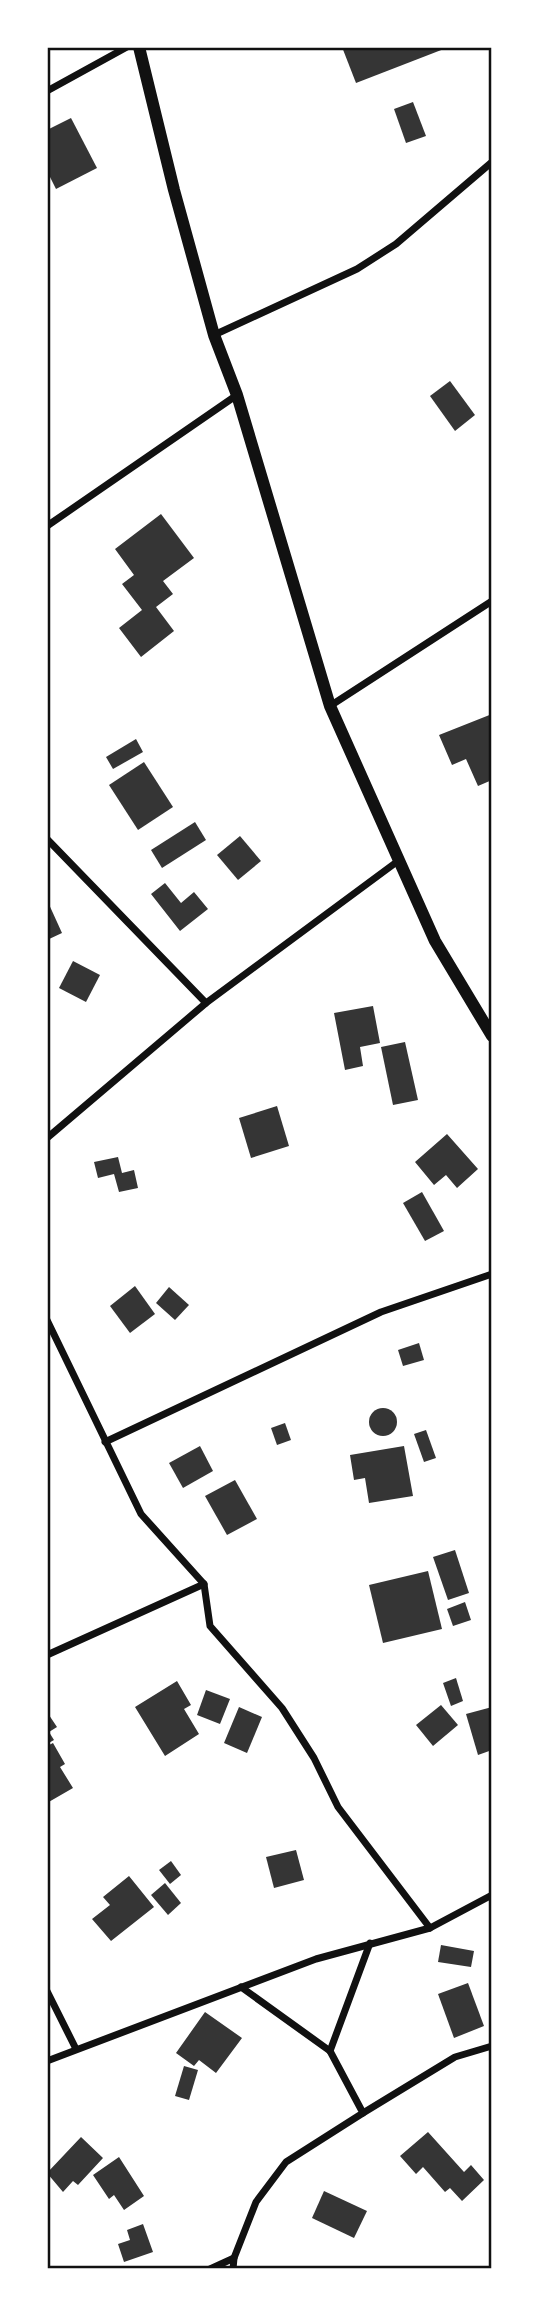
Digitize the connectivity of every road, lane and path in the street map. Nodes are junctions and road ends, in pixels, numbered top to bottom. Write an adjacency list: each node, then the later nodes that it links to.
1 (127, 47): 3 (street)
2 (139, 47): 5 (street)
3 (47, 91)
4 (492, 162): 5 (street)
5 (214, 335): 6 (street)
6 (237, 395): 7 (street); 9 (street)
7 (47, 526)
8 (492, 601): 9 (street)
9 (330, 706): 11 (street)
10 (47, 839): 12 (street)
11 (398, 861): 12 (street); 13 (street)
12 (206, 1003): 14 (street)
13 (492, 1036)
14 (47, 1139)
15 (492, 1274): 17 (street)
16 (47, 1320): 17 (street)
17 (105, 1442): 18 (street)
18 (204, 1584): 19 (street); 21 (street)
19 (47, 1656)
20 (492, 1895): 21 (street)
21 (429, 1928): 22 (street)
22 (370, 1943): 23 (street); 27 (street)
23 (241, 1987): 26 (street); 27 (street)
24 (47, 1991): 26 (street)
25 (492, 2046): 29 (street)
26 (76, 2049): 28 (street)
27 (330, 2051): 29 (street)
28 (47, 2061)
29 (363, 2113): 30 (street)
30 (234, 2258): 31 (street); 32 (street)
31 (210, 2269)
32 (233, 2269)

